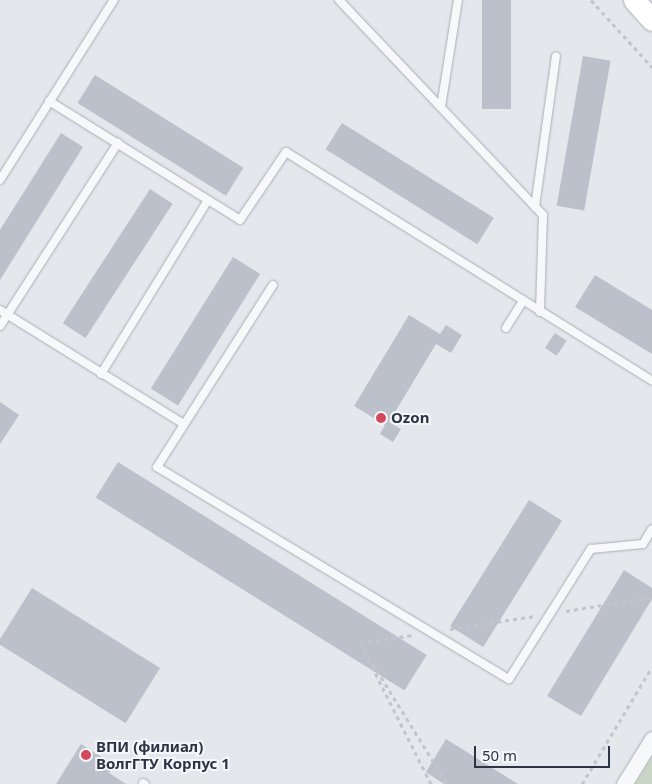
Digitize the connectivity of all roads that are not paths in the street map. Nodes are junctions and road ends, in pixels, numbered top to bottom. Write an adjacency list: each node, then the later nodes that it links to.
1 (114, 0): 8 (lane)
2 (340, 0): 5 (lane)
3 (458, 0): 9 (lane)
4 (634, 0): 6 (street)
5 (348, 4): 9 (lane)
6 (652, 20)
7 (556, 56): 13 (lane)
8 (50, 101): 10 (lane); 11 (lane)
9 (441, 107): 13 (lane)
10 (118, 143): 12 (lane); 18 (lane)
11 (0, 180)
12 (208, 200): 15 (lane); 21 (lane)
13 (535, 207): 17 (lane)
14 (273, 285): 23 (lane)
15 (523, 302): 17 (lane); 20 (lane)
16 (0, 310): 18 (lane)
17 (540, 312): 22 (lane)
18 (3, 317): 19 (lane); 21 (lane)
19 (0, 326)
20 (506, 328)
21 (101, 374): 23 (lane)
22 (652, 381)
23 (184, 424): 24 (lane)
24 (652, 528)
25 (652, 739): 26 (street)
26 (624, 784)

